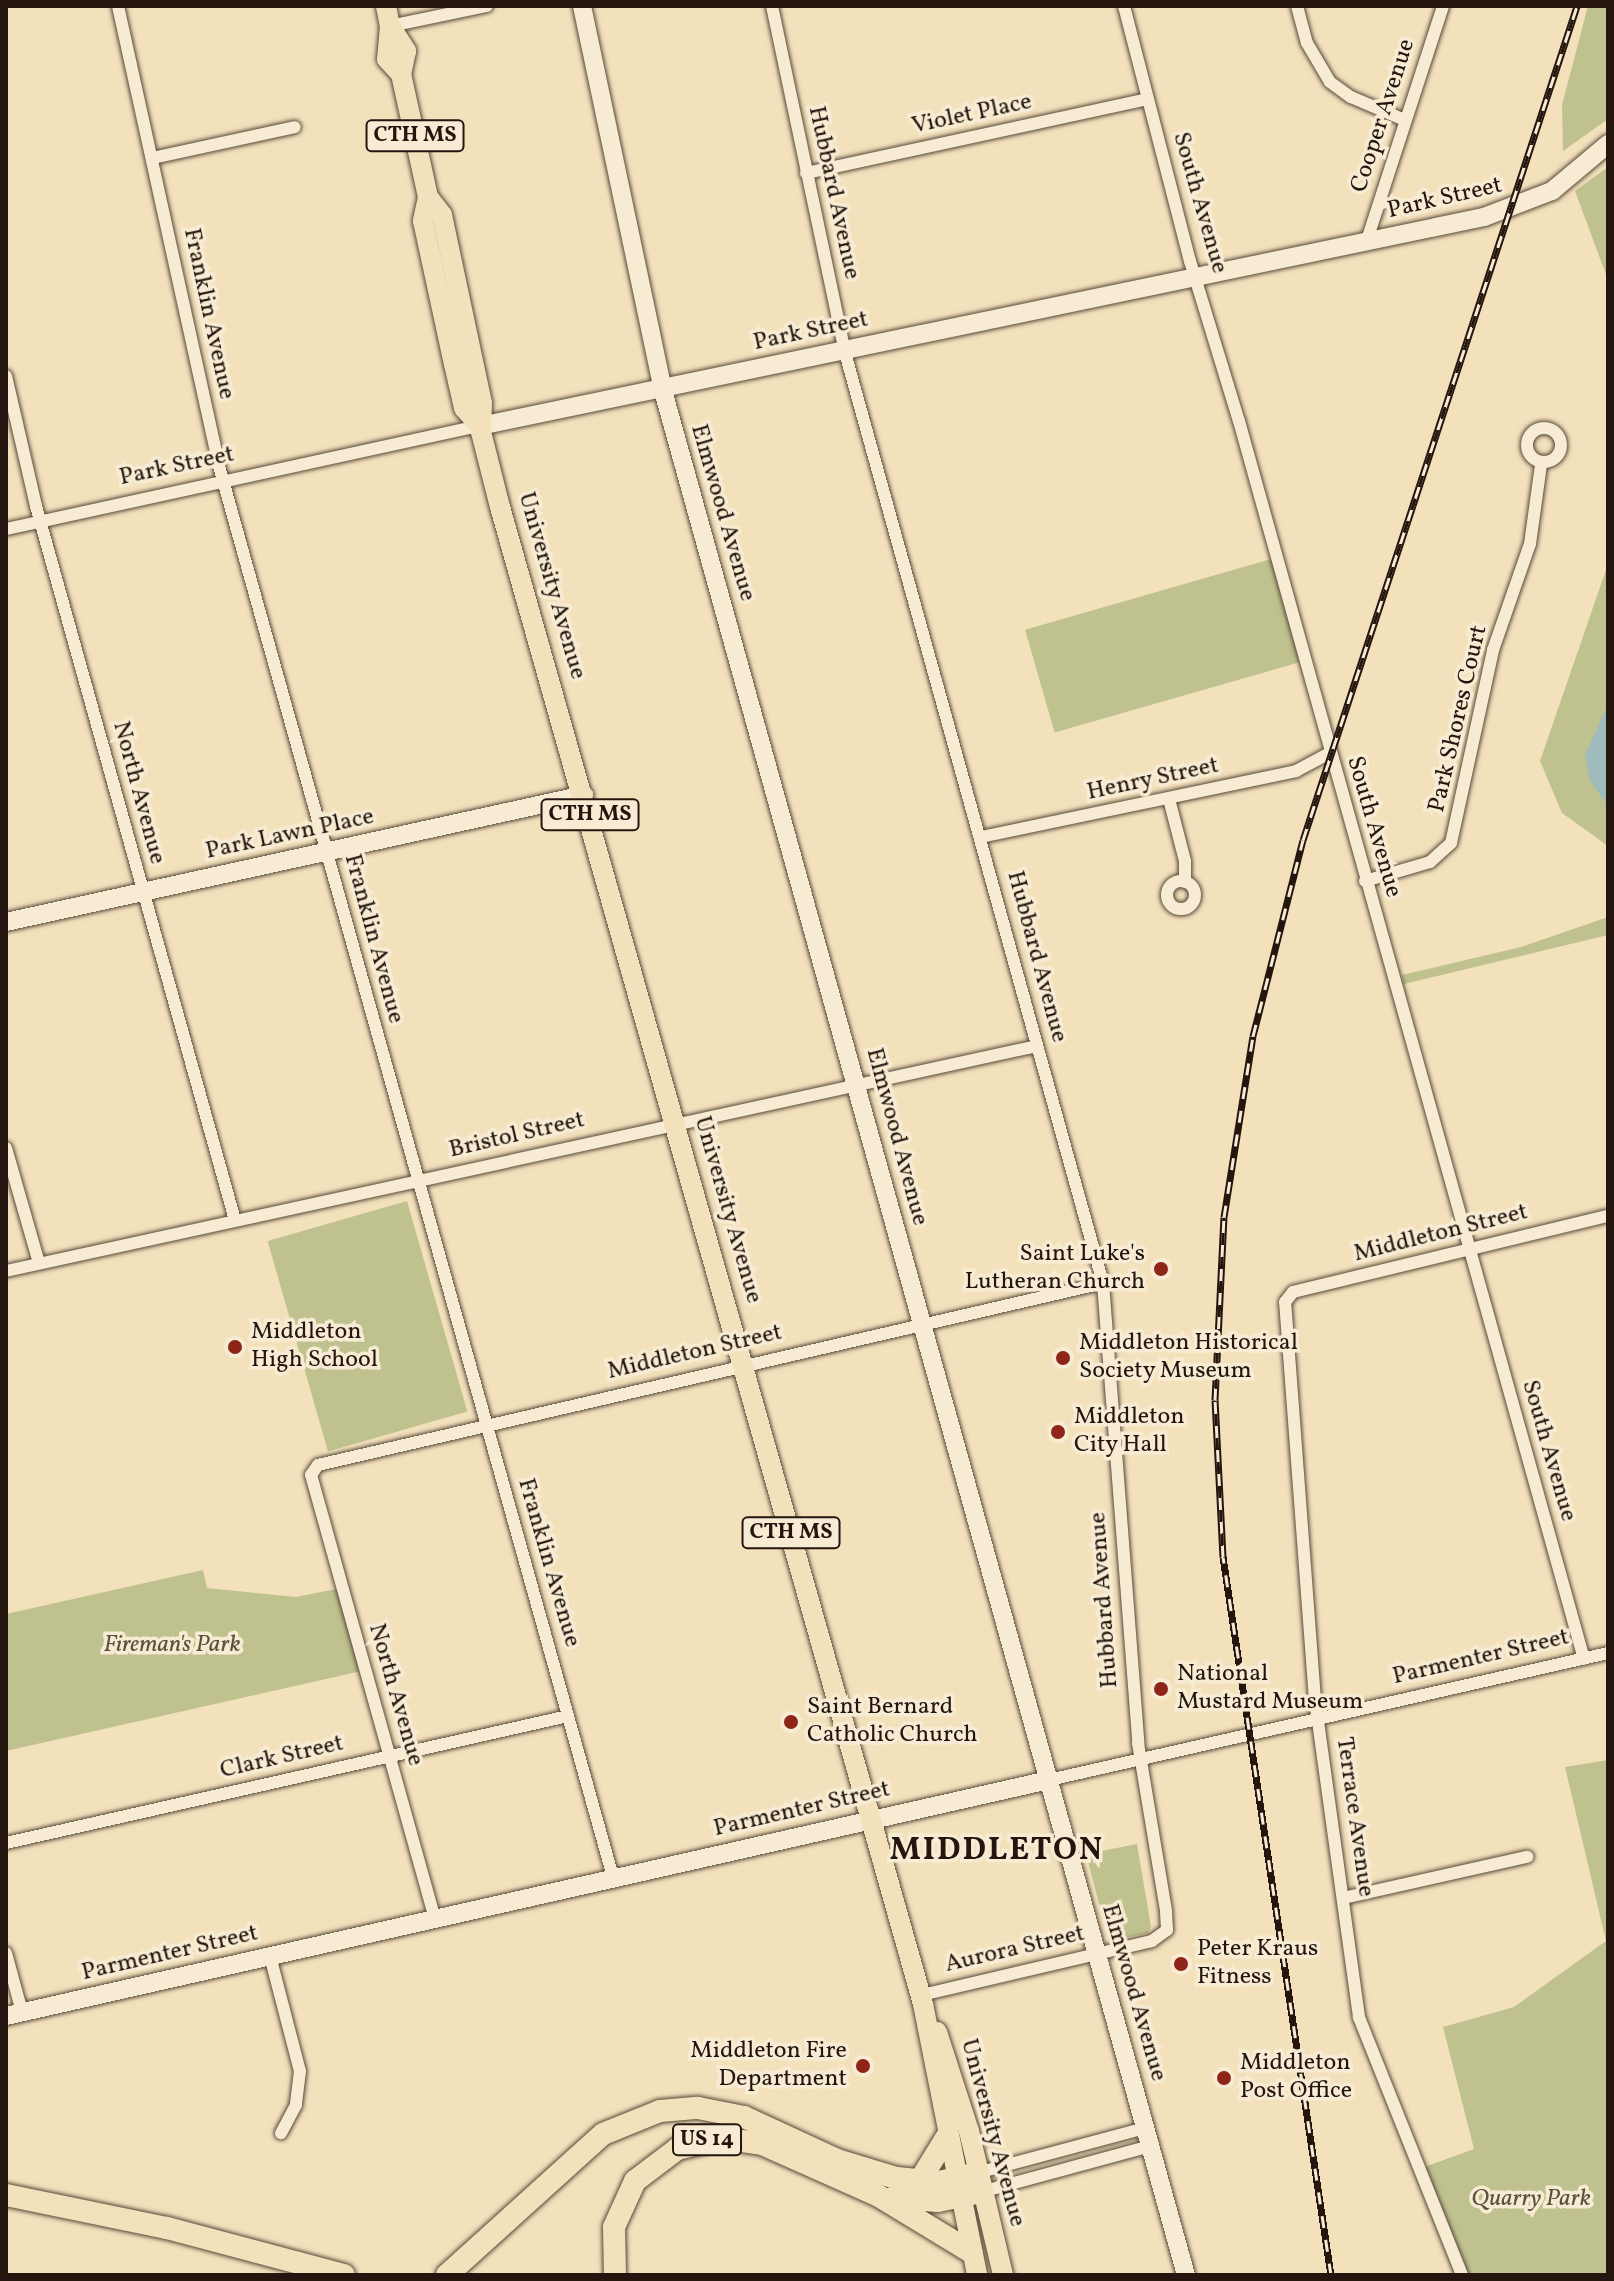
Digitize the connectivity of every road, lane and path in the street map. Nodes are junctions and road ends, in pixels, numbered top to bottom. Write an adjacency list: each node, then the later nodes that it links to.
1 (118, 6): 13 (street, Franklin Avenue)
2 (487, 6): 8 (street)
3 (582, 6): 19 (street, Elmwood Avenue)
4 (772, 6): 14 (street, Hubbard Avenue)
5 (1124, 6): 9 (street, South Avenue)
6 (1297, 6): 10 (street)
7 (1443, 6): 10 (street, Cooper Avenue)
8 (388, 16): 20 (main road, University Avenue / CTH MS)
9 (1147, 99): 14 (street, Violet Place); 16 (street, South Avenue)
10 (1405, 120): 15 (street, Cooper Avenue)
11 (295, 127): 13 (street)
12 (1608, 144): 15 (street, Park Street)
13 (152, 158): 22 (street, Franklin Avenue)
14 (806, 173): 17 (street, Hubbard Avenue)
15 (1367, 240): 16 (street, Park Street)
16 (1196, 277): 17 (street, Park Street); 25 (street, South Avenue)
17 (844, 349): 19 (street, Park Street); 28 (street, Hubbard Avenue)
18 (6, 376): 23 (street, North Avenue)
19 (662, 387): 20 (street, Park Street); 35 (street, Elmwood Avenue)
20 (480, 426): 22 (street, Park Street); 26 (main road, University Avenue / CTH MS)
21 (1541, 465): 30 (street, Park Shores Court)
22 (223, 481): 23 (street, Park Street); 29 (street, Franklin Avenue)
23 (40, 522): 24 (street, Park Street); 32 (street, North Avenue)
24 (6, 529)
25 (1330, 753): 27 (street, Henry Street); 30 (street, South Avenue)
26 (584, 795): 29 (street, Park Lawn Place); 36 (main road, University Avenue / CTH MS)
27 (1169, 799): 28 (street, Henry Street); 31 (street)
28 (981, 837): 34 (street, Hubbard Avenue)
29 (327, 852): 32 (street, Park Lawn Place); 38 (street, Franklin Avenue)
30 (1365, 881): 41 (street, South Avenue)
31 (1185, 882)
32 (143, 892): 33 (street, Park Lawn Place); 40 (street, North Avenue)
33 (6, 922)
34 (1037, 1046): 35 (street, Bristol Street); 44 (street, Hubbard Avenue)
35 (857, 1085): 36 (street, Bristol Street); 46 (street, Elmwood Avenue)
36 (675, 1123): 38 (street, Bristol Street); 47 (main road, University Avenue / CTH MS)
37 (6, 1148): 42 (street)
38 (417, 1180): 40 (street, Bristol Street); 48 (street, Franklin Avenue)
39 (1608, 1216): 41 (street, Middleton Street)
40 (235, 1220): 42 (street, Bristol Street)
41 (1469, 1251): 45 (street, Middleton Street); 51 (street, South Avenue)
42 (39, 1263): 43 (street, Bristol Street)
43 (6, 1271)
44 (1103, 1283): 46 (street, Middleton Street); 55 (street, Hubbard Avenue)
45 (1287, 1298): 53 (street, Terrace Avenue)
46 (922, 1324): 47 (street, Middleton Street); 56 (street, Elmwood Avenue)
47 (744, 1364): 48 (street, Middleton Street); 57 (main road, University Avenue / CTH MS)
48 (486, 1423): 49 (street, Middleton Street); 52 (street, Franklin Avenue)
49 (313, 1484): 54 (street, North Avenue)
50 (1608, 1653): 51 (street, Parmenter Street)
51 (1584, 1659): 53 (street, Parmenter Street)
52 (568, 1716): 54 (street, Clark Street); 60 (street, Franklin Avenue)
53 (1318, 1719): 55 (street, Parmenter Street); 61 (street, Terrace Avenue)
54 (390, 1756): 58 (street, Clark Street); 62 (street, North Avenue)
55 (1140, 1760): 56 (street, Parmenter Street); 63 (street, Hubbard Avenue)
56 (1049, 1780): 57 (street, Parmenter Street); 65 (street, Elmwood Avenue)
57 (872, 1819): 60 (street, Parmenter Street); 67 (main road, University Avenue / CTH MS)
58 (6, 1843)
59 (1527, 1857): 61 (street)
60 (613, 1877): 62 (street, Parmenter Street)
61 (1343, 1898): 83 (street, Terrace Avenue)
62 (435, 1919): 66 (street, Parmenter Street)
63 (1164, 1934): 65 (street, Aurora Street)
64 (6, 1953): 68 (street)
65 (1097, 1954): 67 (street, Aurora Street); 70 (street, Elmwood Avenue)
66 (270, 1956): 68 (street, Parmenter Street); 69 (street)
67 (922, 2001): 71 (main road, University Avenue / CTH MS); 73 (main road, University Avenue / CTH MS)
68 (14, 2014)
69 (281, 2133)
70 (1148, 2137): 73 (street); 73 (street); 82 (street, Elmwood Avenue)
71 (946, 2138): 72 (highway); 73 (main road, University Avenue / CTH MS)
72 (919, 2182): 73 (highway); 77 (highway)
73 (969, 2185): 75 (highway); 76 (main road, University Avenue / CTH MS); 81 (main road, University Avenue)
74 (6, 2195): 78 (highway)
75 (879, 2196): 76 (highway, US 14); 79 (highway, US 14)
76 (971, 2252): 80 (main road, University Avenue)
77 (451, 2272)
78 (344, 2275)
79 (615, 2275)
80 (977, 2275)
81 (1003, 2275)
82 (1186, 2275)
83 (1462, 2275)

